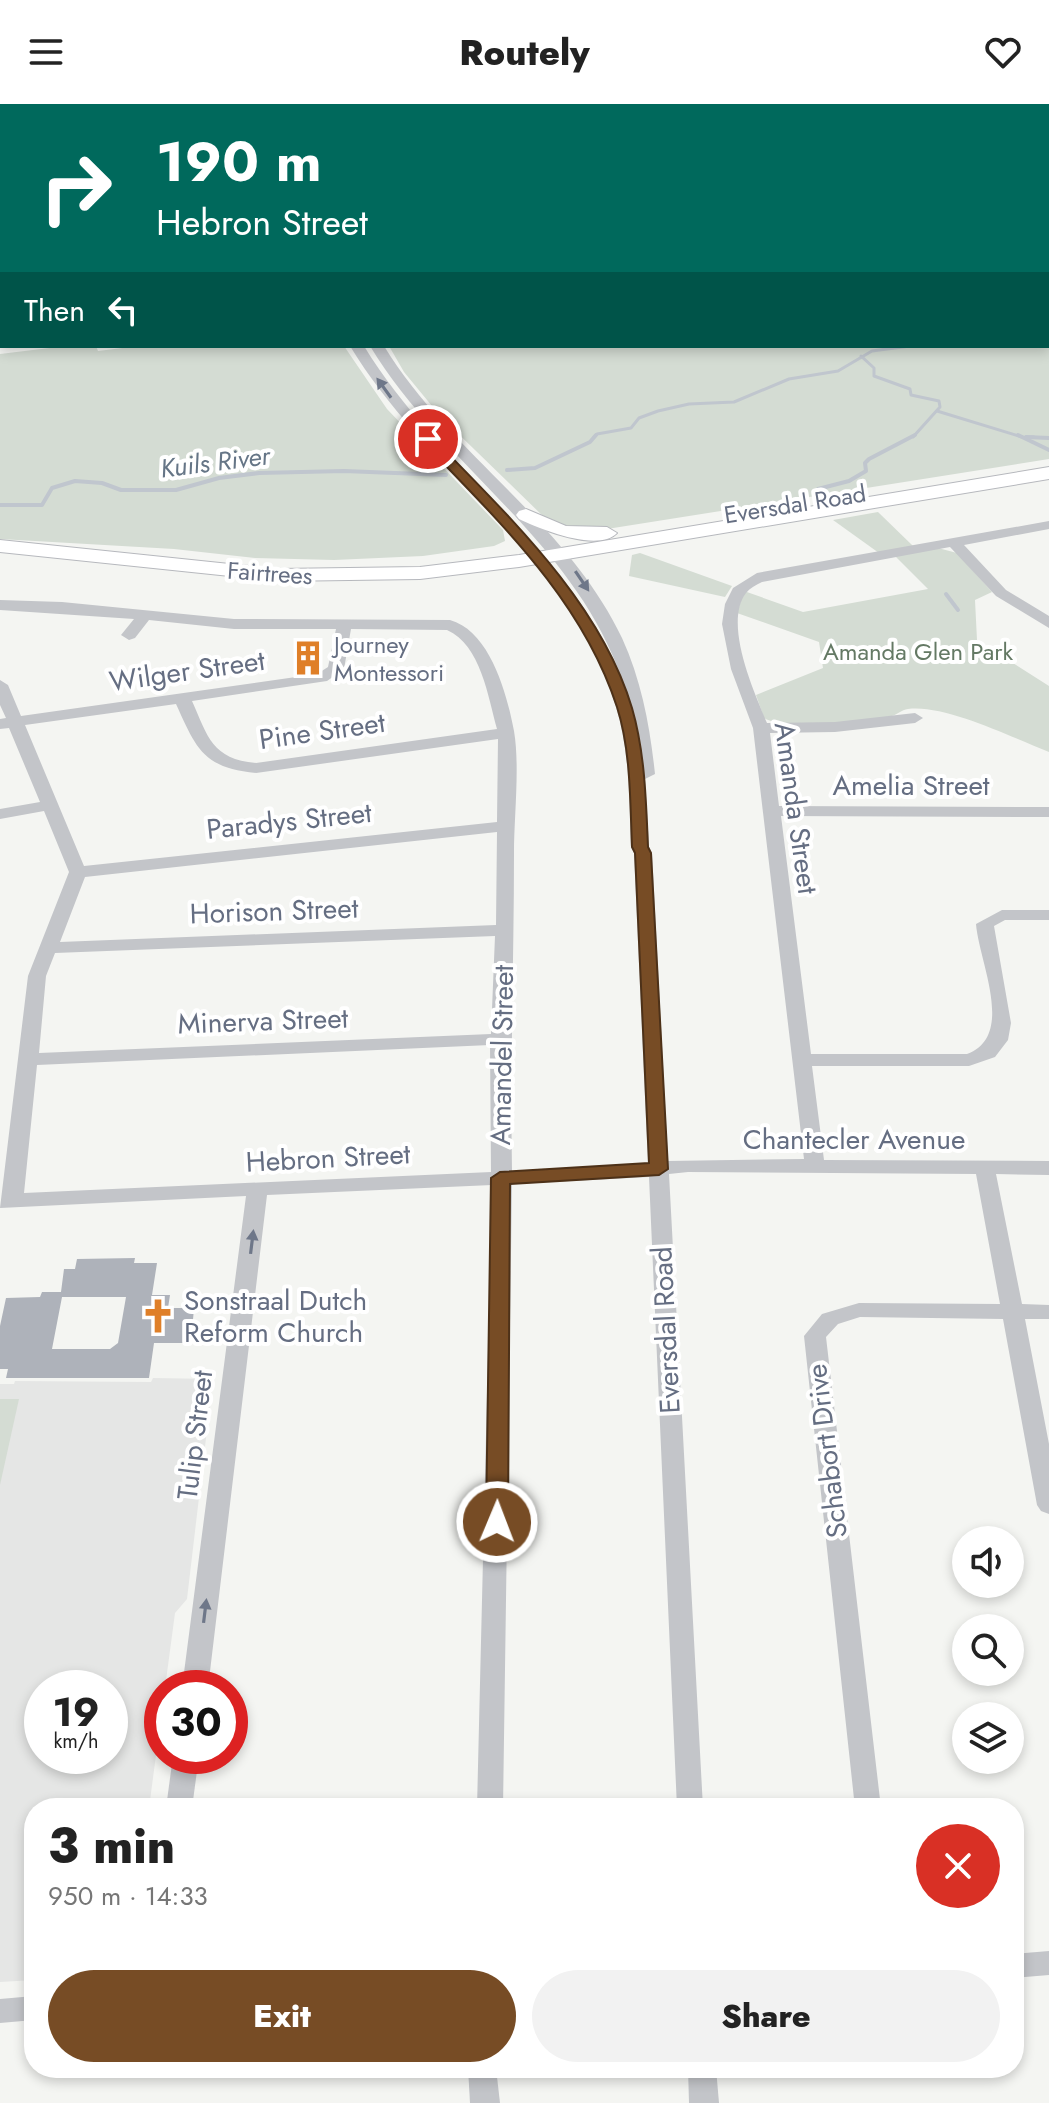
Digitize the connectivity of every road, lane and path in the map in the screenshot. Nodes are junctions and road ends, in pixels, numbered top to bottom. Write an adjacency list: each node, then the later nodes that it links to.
1 (358, 348): 10 (street, one-way to 1)
2 (378, 348): 5 (street)
3 (1049, 463): 7 (main road, Eversdal Road)
4 (1049, 473): 10 (main road, Eversdal Road)
5 (526, 515): 7 (main road); 10 (street)
6 (1049, 525): 8 (street, Amanda Street)
7 (618, 532): 10 (main road, Eversdal Road)
8 (953, 542): 13 (street); 20 (street, Amanda Street)
9 (0, 544): 10 (main road, Fairtrees)
10 (547, 550): 37 (street, Eversdal Road)
11 (0, 605): 12 (street, Amandel Street)
12 (146, 614): 14 (street, Amandel Street); 15 (street)
13 (1049, 623)
14 (344, 626): 17 (street, Wilger Street); 21 (street, Amandel Street)
15 (129, 635)
16 (0, 685): 19 (street)
17 (182, 698): 19 (street, Wilger Street); 21 (street, Pine Street)
18 (915, 718): 20 (street)
19 (8, 723): 22 (street)
20 (761, 728): 23 (street, Amanda Street)
21 (506, 733): 26 (street, Amandel Street)
22 (50, 805): 25 (street); 27 (street)
23 (773, 811): 24 (street, Amelia Street); 33 (street, Amanda Street)
24 (1049, 812)
25 (0, 814)
26 (506, 826): 27 (street, Paradys Street); 29 (street, Amandel Street)
27 (78, 872): 30 (street)
28 (1049, 915): 33 (street)
29 (505, 930): 30 (street, Horison Street); 31 (street, Amandel Street)
30 (46, 948): 32 (street)
31 (500, 1039): 32 (street, Minerva Street); 38 (street, Amandel Street)
32 (28, 1059): 40 (street)
33 (803, 1060): 34 (street, Amanda Street)
34 (815, 1167): 35 (street, Chantecler Avenue); 37 (street, Chantecler Avenue)
35 (985, 1168): 36 (street, Chantecler Avenue); 41 (street)
36 (1049, 1168)
37 (659, 1169): 38 (street, Hebron Street); 48 (street, Eversdal Road)
38 (500, 1178): 39 (street, Hebron Street); 47 (street, Amandel Street)
39 (257, 1189): 40 (street, Hebron Street); 44 (street, Tulip Street, one-way to 39)
40 (7, 1201)
41 (1010, 1311): 42 (street, Schabort Drive); 43 (street); 49 (street, Schabort Drive)
42 (1049, 1312)
43 (1049, 1505)
44 (197, 1670)
45 (184, 1774): 46 (street)
46 (180, 1798)
47 (490, 1798)
48 (690, 1798)
49 (867, 1798)
50 (1049, 1963): 51 (street)
51 (1024, 1965)
52 (24, 2009): 53 (street)
53 (0, 2011)
54 (483, 2078): 56 (street)
55 (703, 2078): 57 (street)
56 (485, 2103)
57 (704, 2103)

